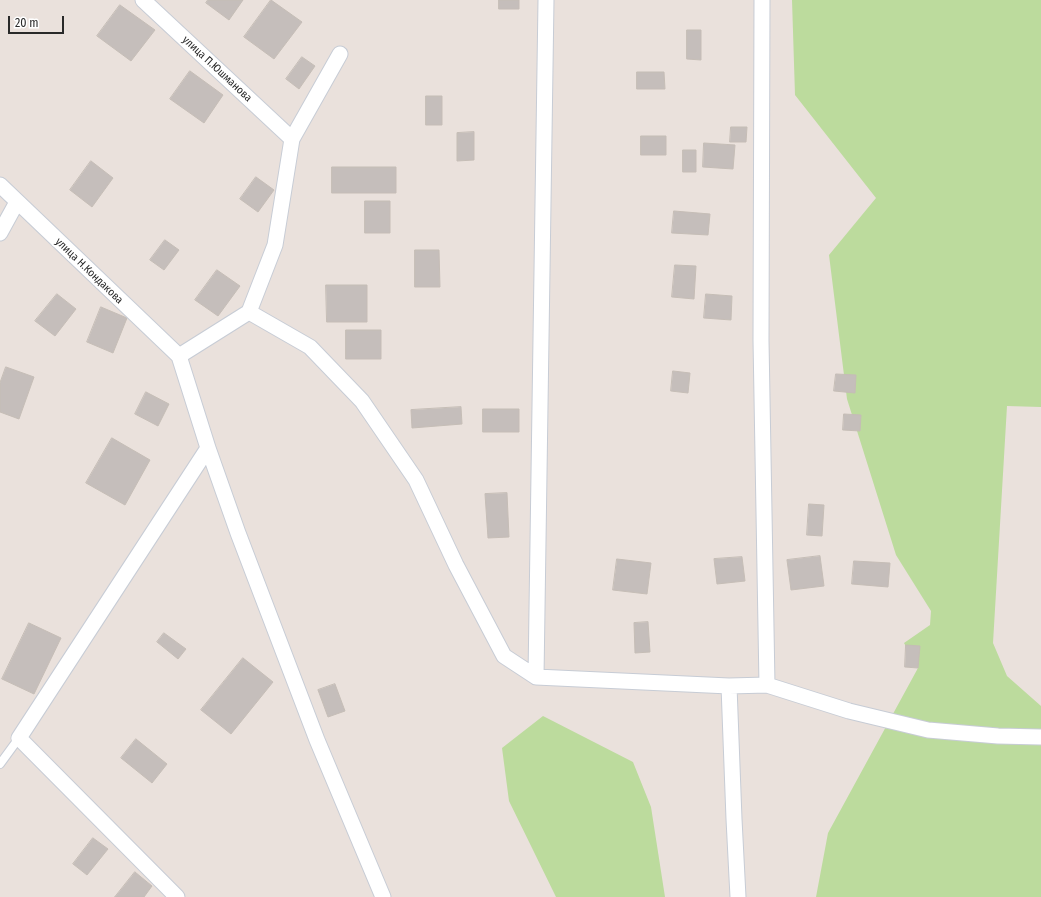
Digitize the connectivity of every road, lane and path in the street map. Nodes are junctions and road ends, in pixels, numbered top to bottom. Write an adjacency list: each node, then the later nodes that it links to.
1 (143, 0): 5 (street, улица П.Юшманова)
2 (546, 0): 12 (street)
3 (762, 0): 13 (street)
4 (340, 54): 5 (street)
5 (292, 139): 9 (street)
6 (0, 185): 7 (street, улица Н.Кондакова)
7 (17, 202): 8 (street); 10 (street, улица Н.Кондакова)
8 (0, 233)
9 (249, 312): 10 (street); 12 (street)
10 (179, 356): 11 (street)
11 (208, 448): 16 (street); 19 (street)
12 (536, 677): 14 (street)
13 (767, 685): 14 (street); 15 (street)
14 (729, 686): 20 (street)
15 (1041, 737)
16 (19, 738): 17 (lane); 18 (street)
17 (0, 764)
18 (177, 897)
19 (383, 897)
20 (738, 897)

